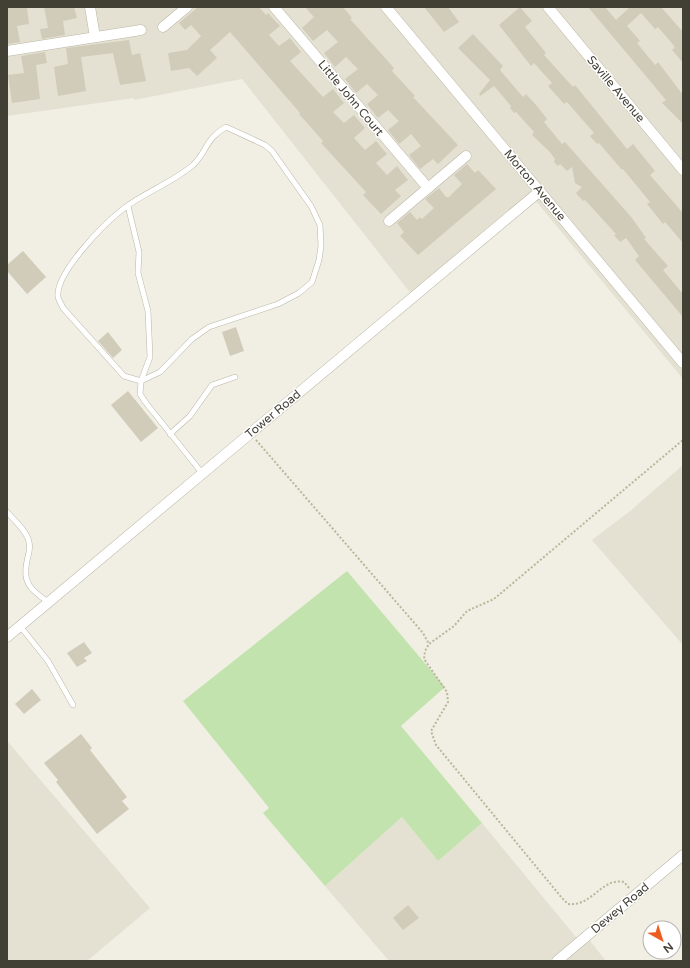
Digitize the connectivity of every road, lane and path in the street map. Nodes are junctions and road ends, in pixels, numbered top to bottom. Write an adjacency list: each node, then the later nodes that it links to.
1 (90, 7): 8 (street)
2 (188, 7): 6 (street)
3 (274, 7): 12 (street, Little John Court)
4 (386, 7): 13 (street, Morton Avenue)
5 (548, 7): 11 (street, Saville Avenue)
6 (164, 27)
7 (141, 30): 8 (street)
8 (95, 37): 9 (street)
9 (7, 51)
10 (466, 156): 12 (street)
11 (683, 170)
12 (428, 188): 15 (street)
13 (540, 191): 16 (street, Morton Avenue); 19 (street, Tower Road)
14 (128, 206): 18 (lane); 18 (lane); 18 (lane)
15 (389, 221)
16 (683, 363)
17 (235, 377): 20 (lane)
18 (141, 381): 20 (lane)
19 (250, 433): 22 (street, Tower Road); 27 (path)
20 (170, 434): 22 (lane)
21 (683, 440): 27 (path)
22 (202, 473): 24 (street, Tower Road)
23 (7, 512): 24 (lane)
24 (48, 602): 25 (street, Tower Road)
25 (20, 626): 26 (street, Tower Road); 28 (lane)
26 (7, 636)
27 (429, 644): 30 (path)
28 (73, 705)
29 (683, 855): 30 (street, Dewey Road)
30 (635, 896): 31 (street, Dewey Road)
31 (557, 961)

